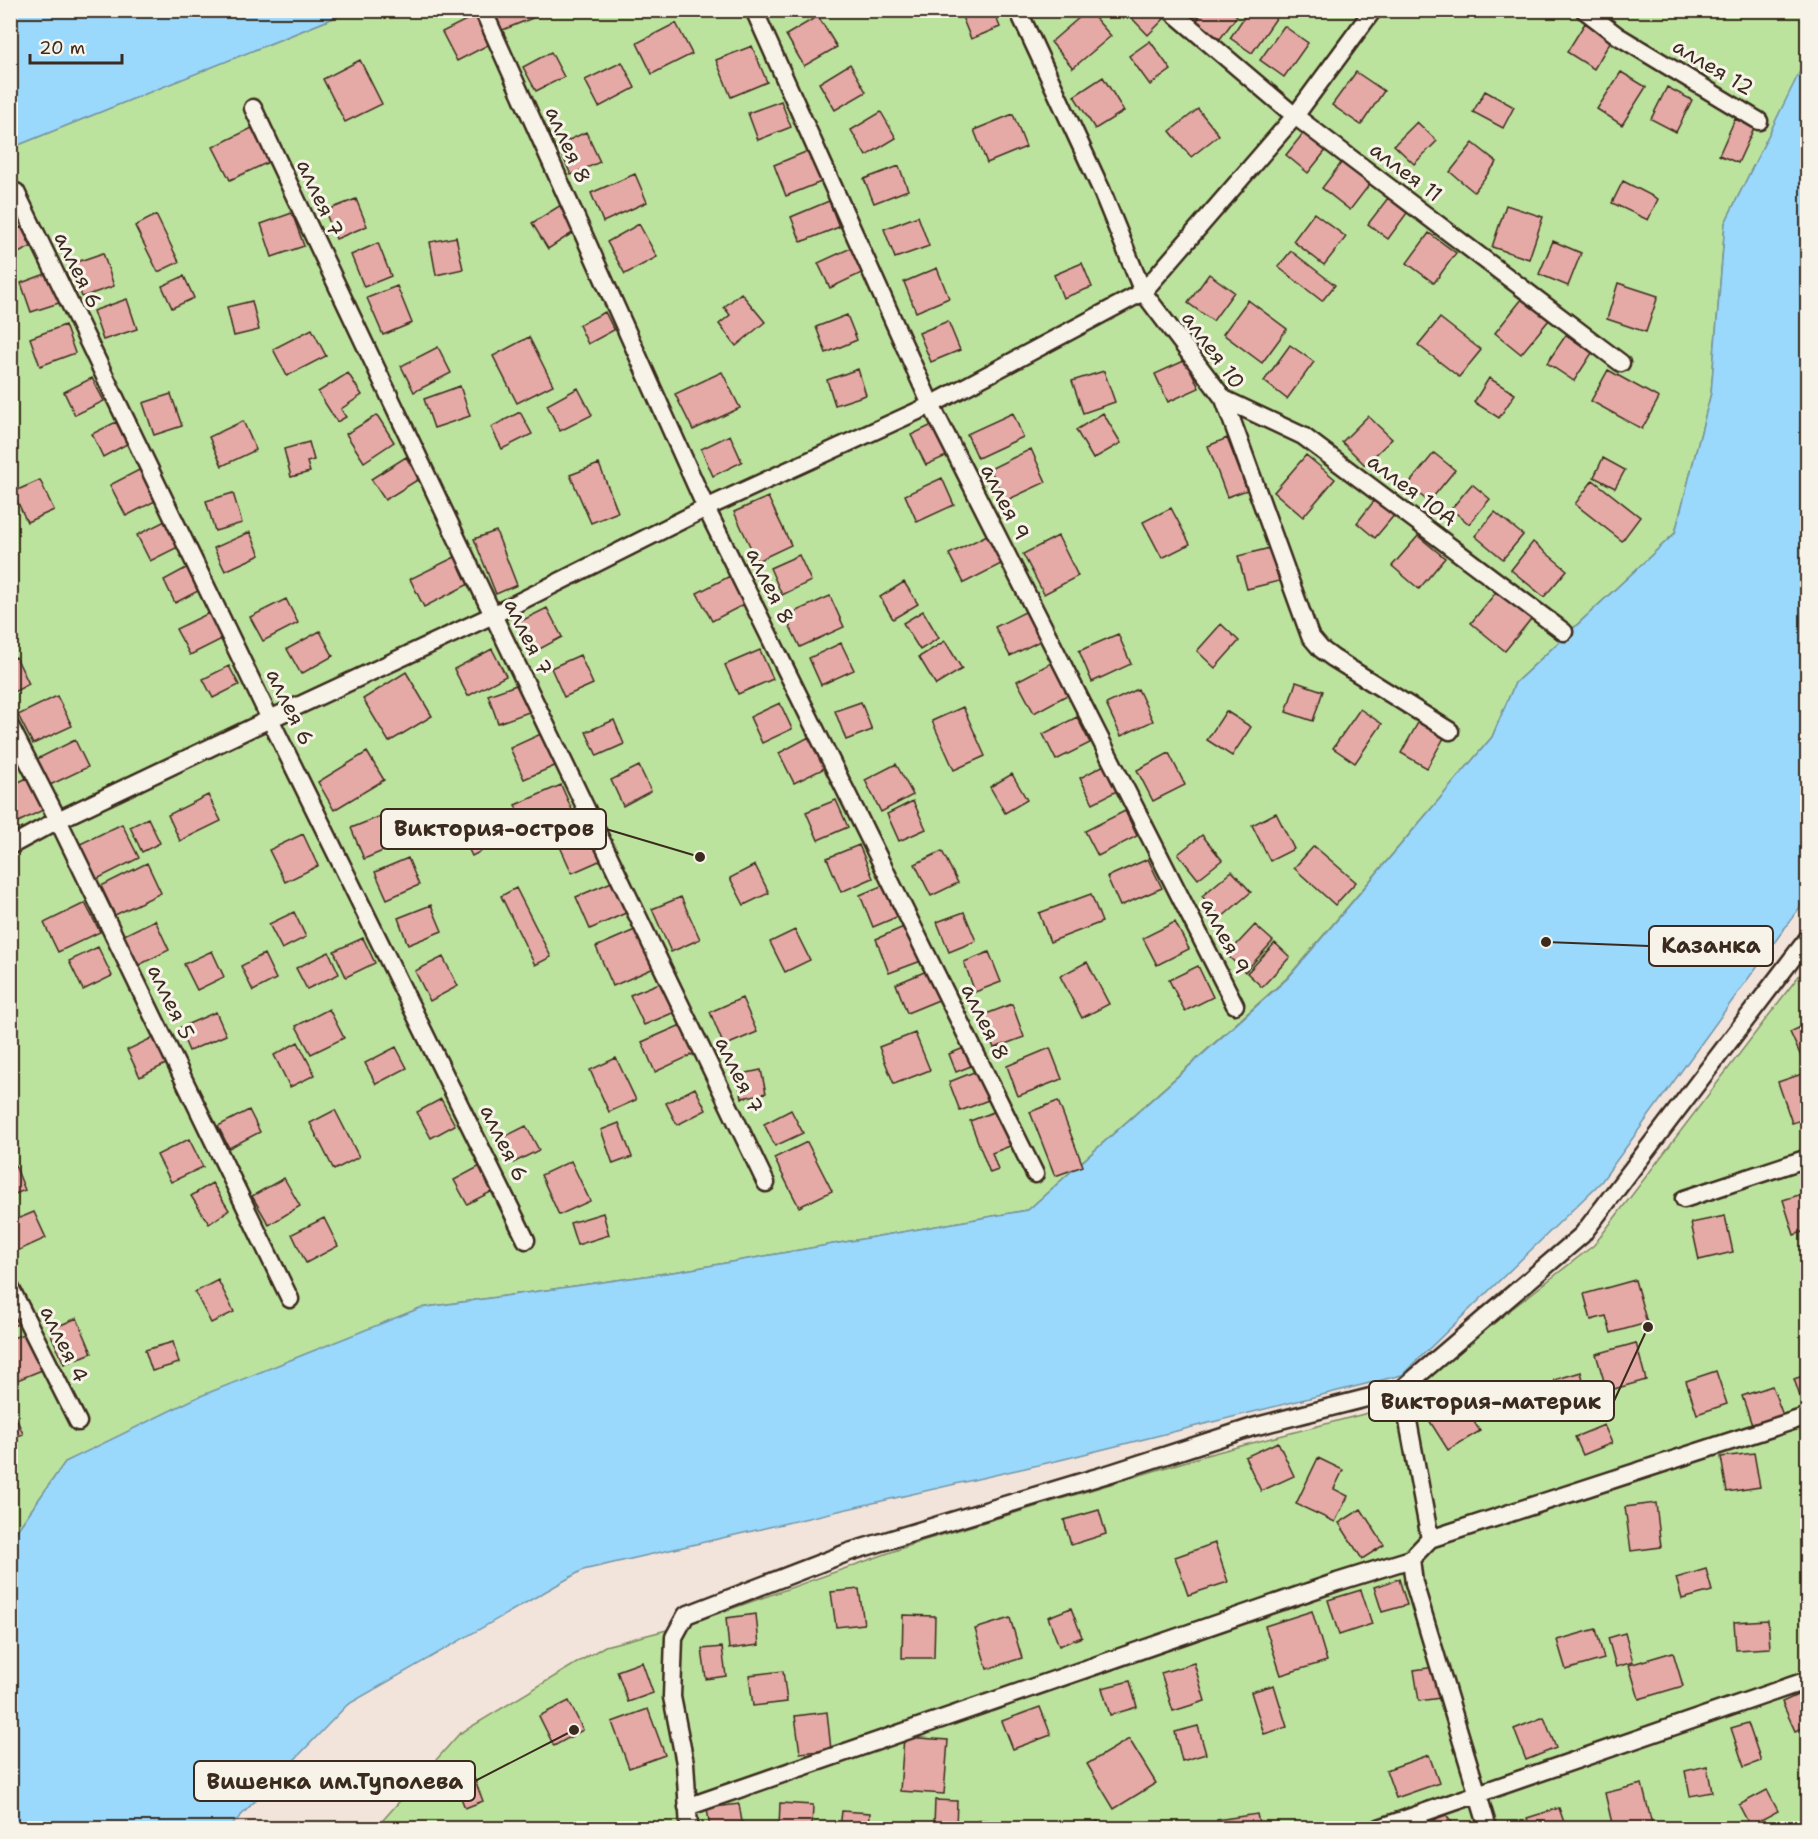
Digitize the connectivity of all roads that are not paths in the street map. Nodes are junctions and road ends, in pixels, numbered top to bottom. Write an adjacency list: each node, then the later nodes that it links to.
1 (483, 10): 15 (lane, аллея 8)
2 (754, 10): 14 (lane, аллея 9)
3 (1018, 10): 11 (lane, аллея 10)
4 (1170, 10): 8 (lane, аллея 11)
5 (1373, 10): 8 (lane)
6 (1584, 10): 9 (lane, аллея 12)
7 (253, 108): 16 (lane, аллея 7)
8 (1295, 116): 11 (lane); 12 (lane, аллея 11)
9 (1759, 121)
10 (16, 192): 18 (lane, аллея 6)
11 (1143, 291): 13 (lane, аллея 10); 14 (lane)
12 (1621, 363)
13 (1224, 399): 17 (lane, аллея 10А); 20 (lane, аллея 10)
14 (931, 405): 15 (lane); 24 (lane, аллея 9)
15 (706, 508): 16 (lane); 26 (lane, аллея 8)
16 (493, 615): 18 (lane); 27 (lane, аллея 7)
17 (1564, 632)
18 (270, 718): 21 (lane); 29 (lane, аллея 6)
19 (10, 726): 21 (lane, аллея 5)
20 (1450, 731)
21 (58, 820): 22 (lane); 31 (lane, аллея 5)
22 (10, 846)
23 (1808, 938): 32 (lane)
24 (1235, 1005)
25 (1808, 1158): 28 (lane)
26 (1035, 1174)
27 (766, 1183)
28 (1684, 1199)
29 (526, 1240)
30 (10, 1287): 34 (lane, аллея 4)
31 (290, 1299)
32 (1402, 1389): 35 (lane); 39 (lane)
33 (1808, 1416): 35 (lane)
34 (78, 1422)
35 (1430, 1539): 36 (lane)
36 (1411, 1559): 38 (lane); 39 (lane)
37 (1808, 1680): 38 (lane)
38 (1476, 1794): 41 (lane); 42 (lane)
39 (687, 1807): 40 (lane)
40 (689, 1828)
41 (1379, 1828)
42 (1488, 1828)

